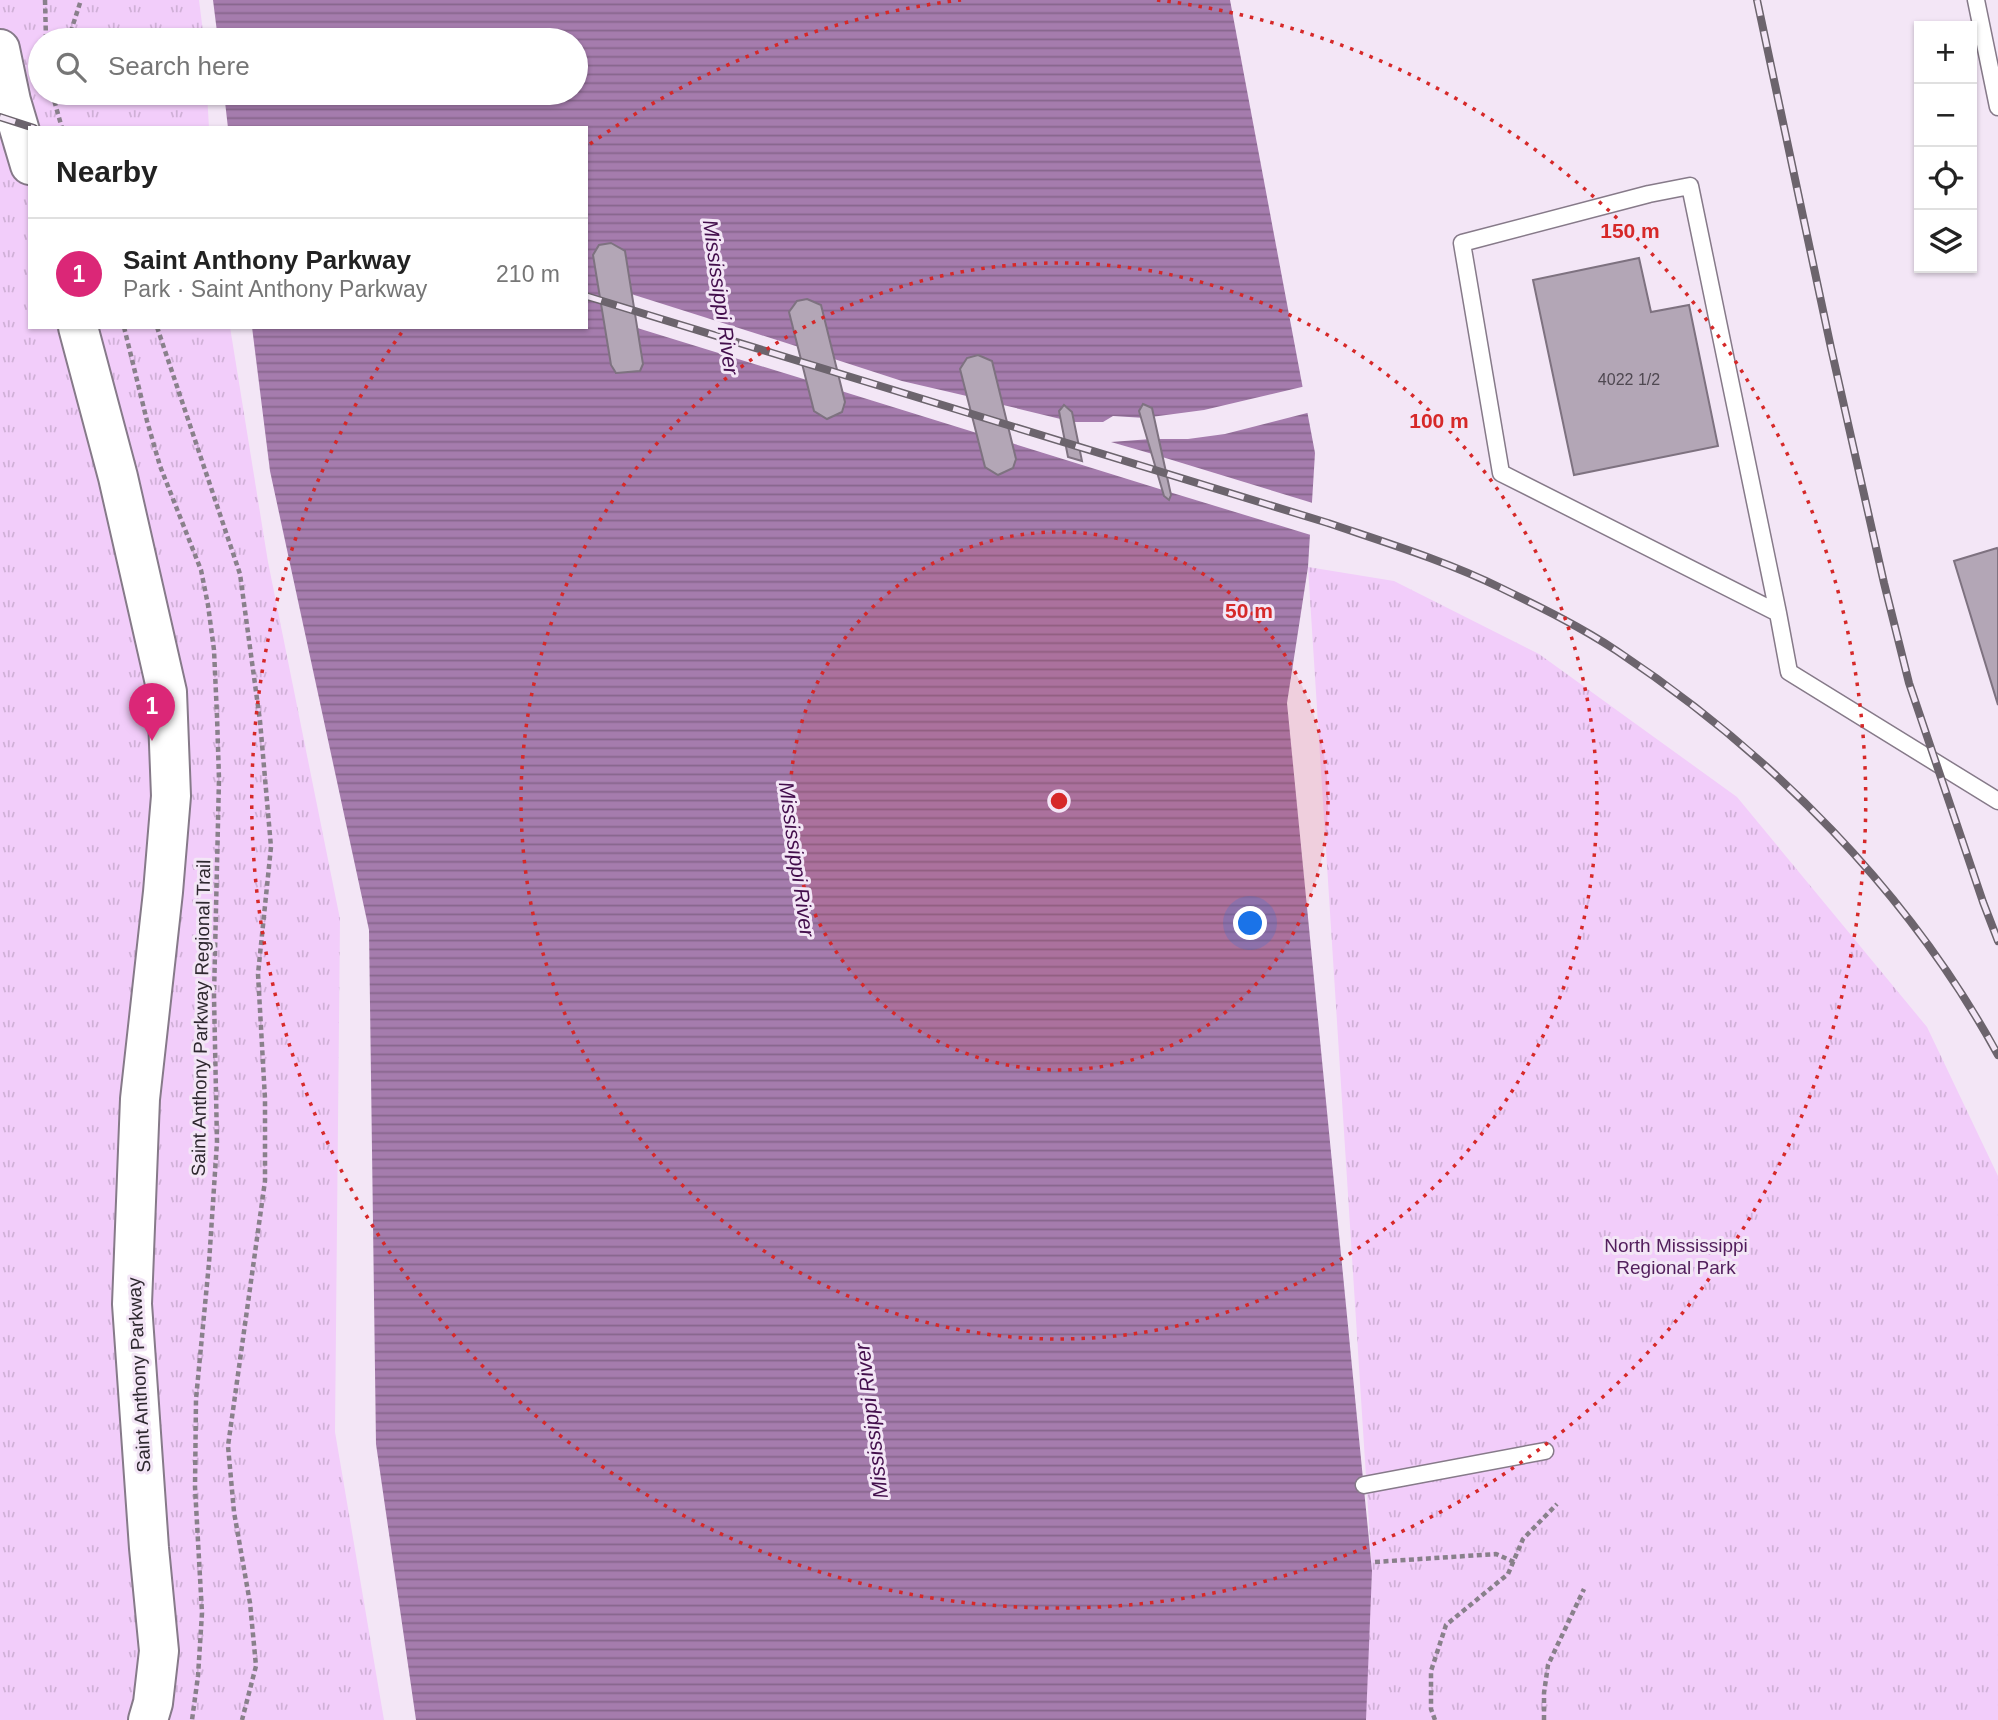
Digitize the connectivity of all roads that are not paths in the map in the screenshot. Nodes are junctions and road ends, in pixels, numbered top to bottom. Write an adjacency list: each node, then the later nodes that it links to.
1 (1976, 0): 3 (lane)
2 (0, 49): 4 (street)
3 (1998, 107)
4 (28, 158)
5 (79, 329): 10 (street, Saint Anthony Parkway)
6 (1778, 613): 6 (lane); 7 (lane)
7 (1998, 801)
8 (1545, 1451): 9 (lane)
9 (1364, 1485)
10 (148, 1720)

